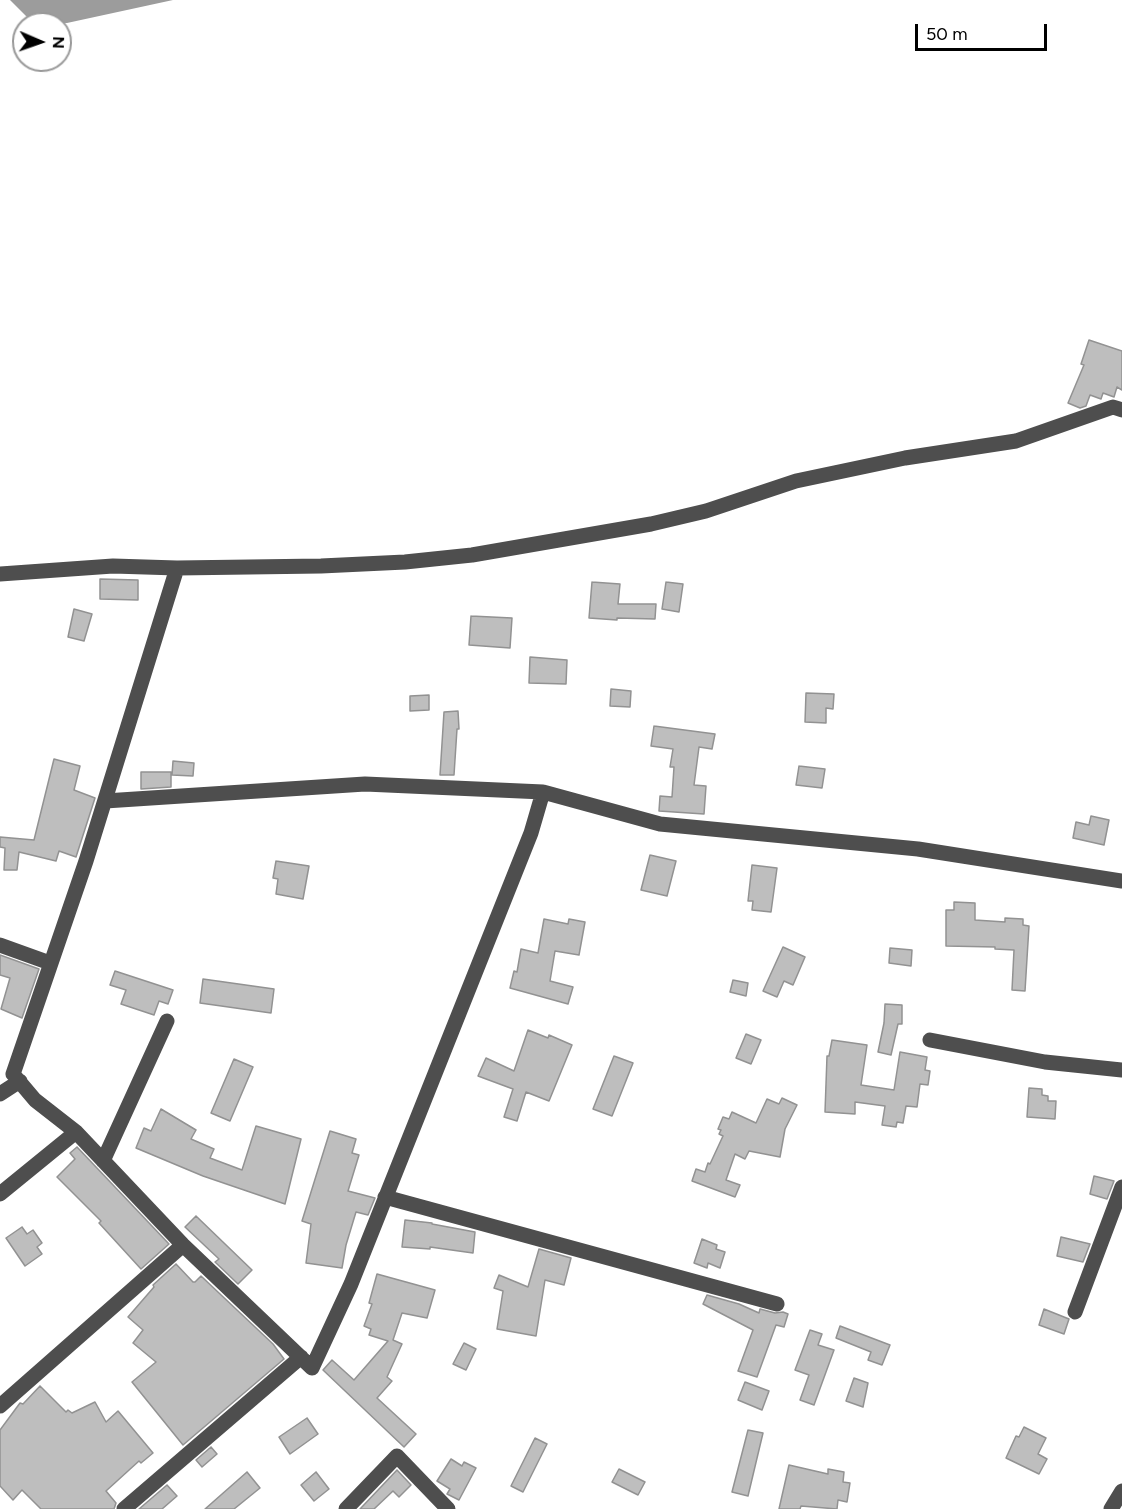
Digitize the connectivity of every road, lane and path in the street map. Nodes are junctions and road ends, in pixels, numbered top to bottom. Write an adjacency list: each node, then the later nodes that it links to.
1 (1122, 410): 2 (street)
2 (177, 568): 3 (street); 5 (street)
3 (0, 574)
4 (543, 792): 5 (street); 6 (street); 18 (street)
5 (105, 801): 8 (street)
6 (1122, 881)
7 (0, 945): 8 (street)
8 (50, 963): 12 (street)
9 (167, 1021): 15 (street)
10 (930, 1040): 11 (street)
11 (1122, 1070)
12 (20, 1081): 13 (street); 14 (street)
13 (0, 1094)
14 (76, 1132): 15 (street); 17 (street)
15 (104, 1161): 19 (street)
16 (1122, 1187): 21 (street)
17 (0, 1194)
18 (385, 1197): 20 (street); 22 (street)
19 (183, 1245): 22 (street); 23 (street)
20 (777, 1304)
21 (1075, 1312)
22 (302, 1357): 25 (street)
23 (0, 1406)
24 (1122, 1491): 28 (street)
25 (124, 1509)
26 (346, 1509): 27 (street)
27 (448, 1509)
28 (1111, 1509)

